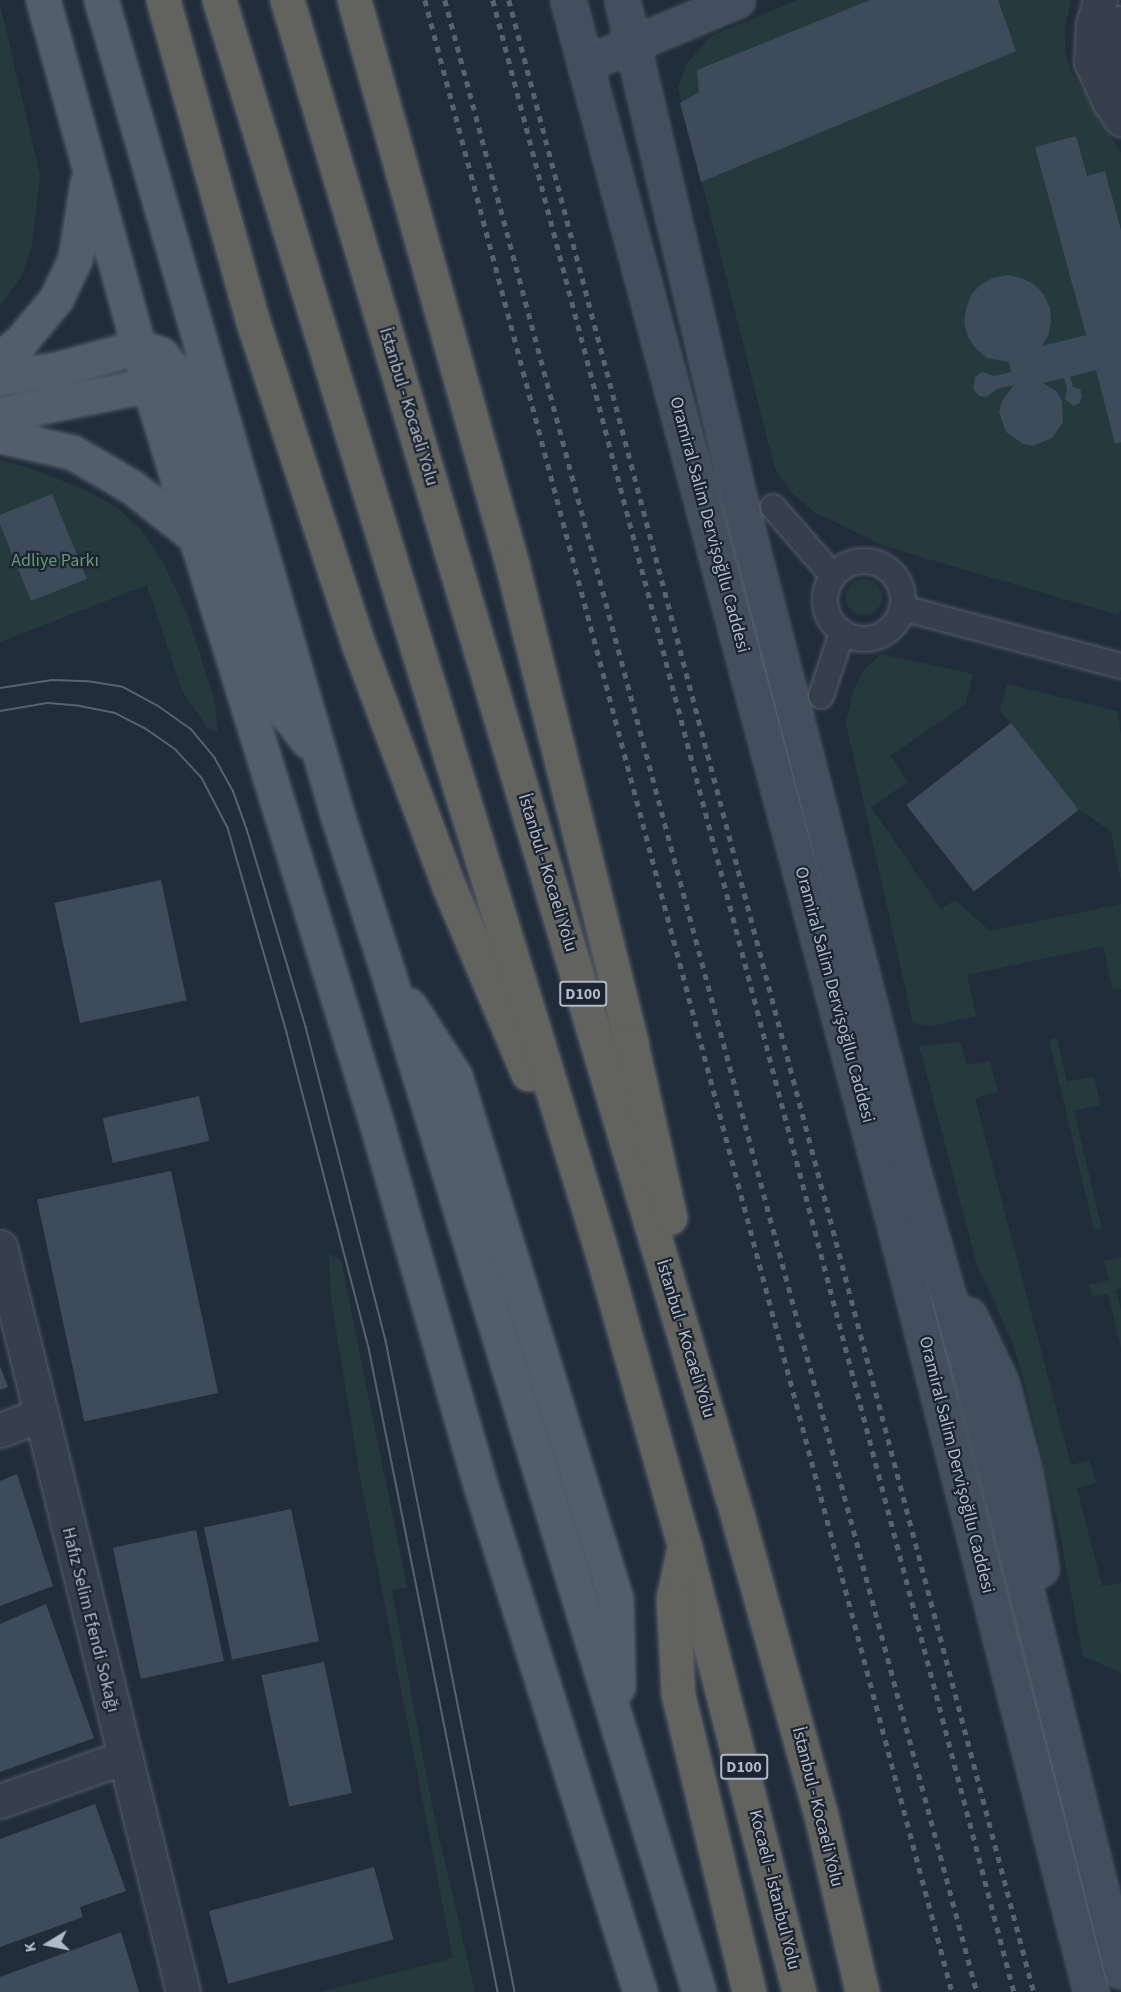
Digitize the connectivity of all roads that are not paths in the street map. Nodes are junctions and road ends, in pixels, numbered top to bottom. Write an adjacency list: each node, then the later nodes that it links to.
1 (43, 0): 16 (main road)
2 (101, 0): 17 (main road)
3 (163, 0): 32 (highway)
4 (219, 0): 32 (highway, D100)
5 (288, 0): 36 (highway, İstanbul - Kocaeli Yolu / D100)
6 (354, 0): 36 (highway)
7 (621, 0): 10 (main road); 12 (main road, Oramiral Salim Dervişoğllu Caddesi)
8 (737, 0): 12 (main road)
9 (1100, 0): 15 (street)
10 (571, 10): 13 (main road, Oramiral Salim Dervişoğllu Caddesi)
11 (1121, 23): 14 (street)
12 (633, 45): 13 (main road); 40 (main road, Oramiral Salim Dervişoğllu Caddesi)
13 (585, 64): 47 (main road, Oramiral Salim Dervişoğllu Caddesi)
14 (1121, 75)
15 (1121, 119)
16 (89, 172): 18 (main road); 19 (main road)
17 (196, 332): 21 (main road); 31 (main road)
18 (138, 347): 20 (main road); 21 (main road)
19 (0, 358)
20 (0, 378)
21 (164, 382): 22 (main road); 25 (main road); 31 (main road)
22 (0, 416)
23 (0, 436): 25 (main road)
24 (773, 507): 26 (street)
25 (195, 537): 42 (main road)
26 (833, 576): 27 (street); 28 (street)
27 (902, 608): 28 (street); 29 (street)
28 (842, 633): 30 (street)
29 (1121, 666)
30 (821, 696)
31 (321, 759): 43 (main road)
32 (600, 1246): 37 (highway, D100)
33 (0, 1247): 34 (street, Hafız Selim Efendi Sokağı)
34 (40, 1414): 35 (street); 38 (street, Hafız Selim Efendi Sokağı)
35 (0, 1430)
36 (738, 1518): 46 (highway, İstanbul - Kocaeli Yolu / D100)
37 (684, 1544): 44 (highway); 45 (highway, Kocaeli - İstanbul Yolu / D100)
38 (124, 1757): 39 (street); 41 (street, Hafız Selim Efendi Sokağı)
39 (0, 1801)
40 (1121, 1971)
41 (183, 1992)
42 (640, 1992)
43 (699, 1992)
44 (749, 1992)
45 (799, 1992)
46 (862, 1992)
47 (1091, 1992)

